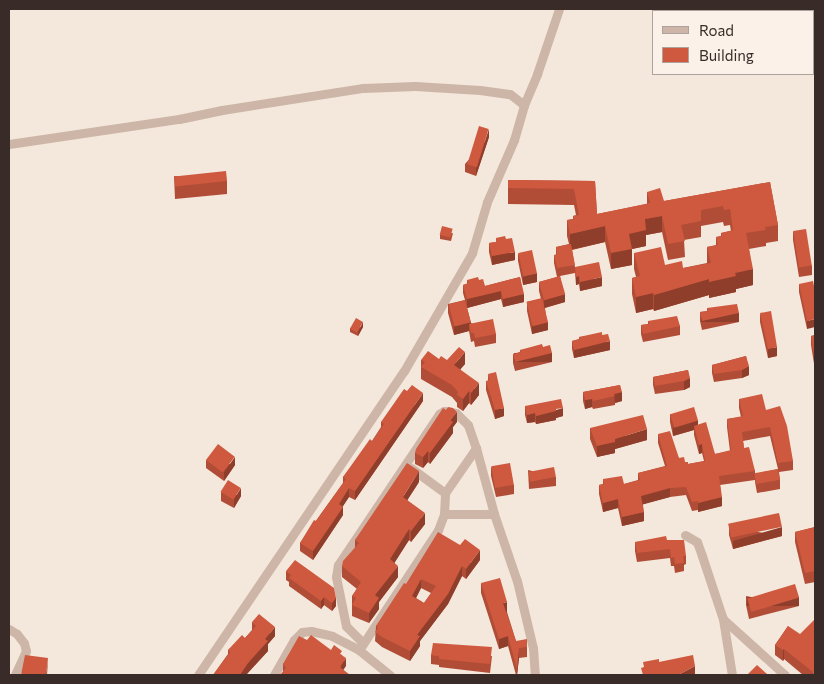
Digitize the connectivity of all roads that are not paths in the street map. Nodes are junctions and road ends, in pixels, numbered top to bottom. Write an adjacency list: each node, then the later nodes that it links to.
1 (559, 9): 2 (street)
2 (524, 105): 3 (street); 14 (street)
3 (9, 144)
4 (476, 448): 5 (street); 6 (street); 8 (street)
5 (405, 464): 6 (street); 12 (street)
6 (445, 493): 7 (street)
7 (444, 514): 8 (street); 12 (street)
8 (494, 514): 17 (street)
9 (685, 535): 10 (street)
10 (723, 619): 18 (street); 19 (street)
11 (9, 629): 13 (street)
12 (361, 647): 15 (street); 16 (street)
13 (15, 675)
14 (198, 675)
15 (274, 675)
16 (390, 675)
17 (535, 675)
18 (732, 675)
19 (785, 675)

